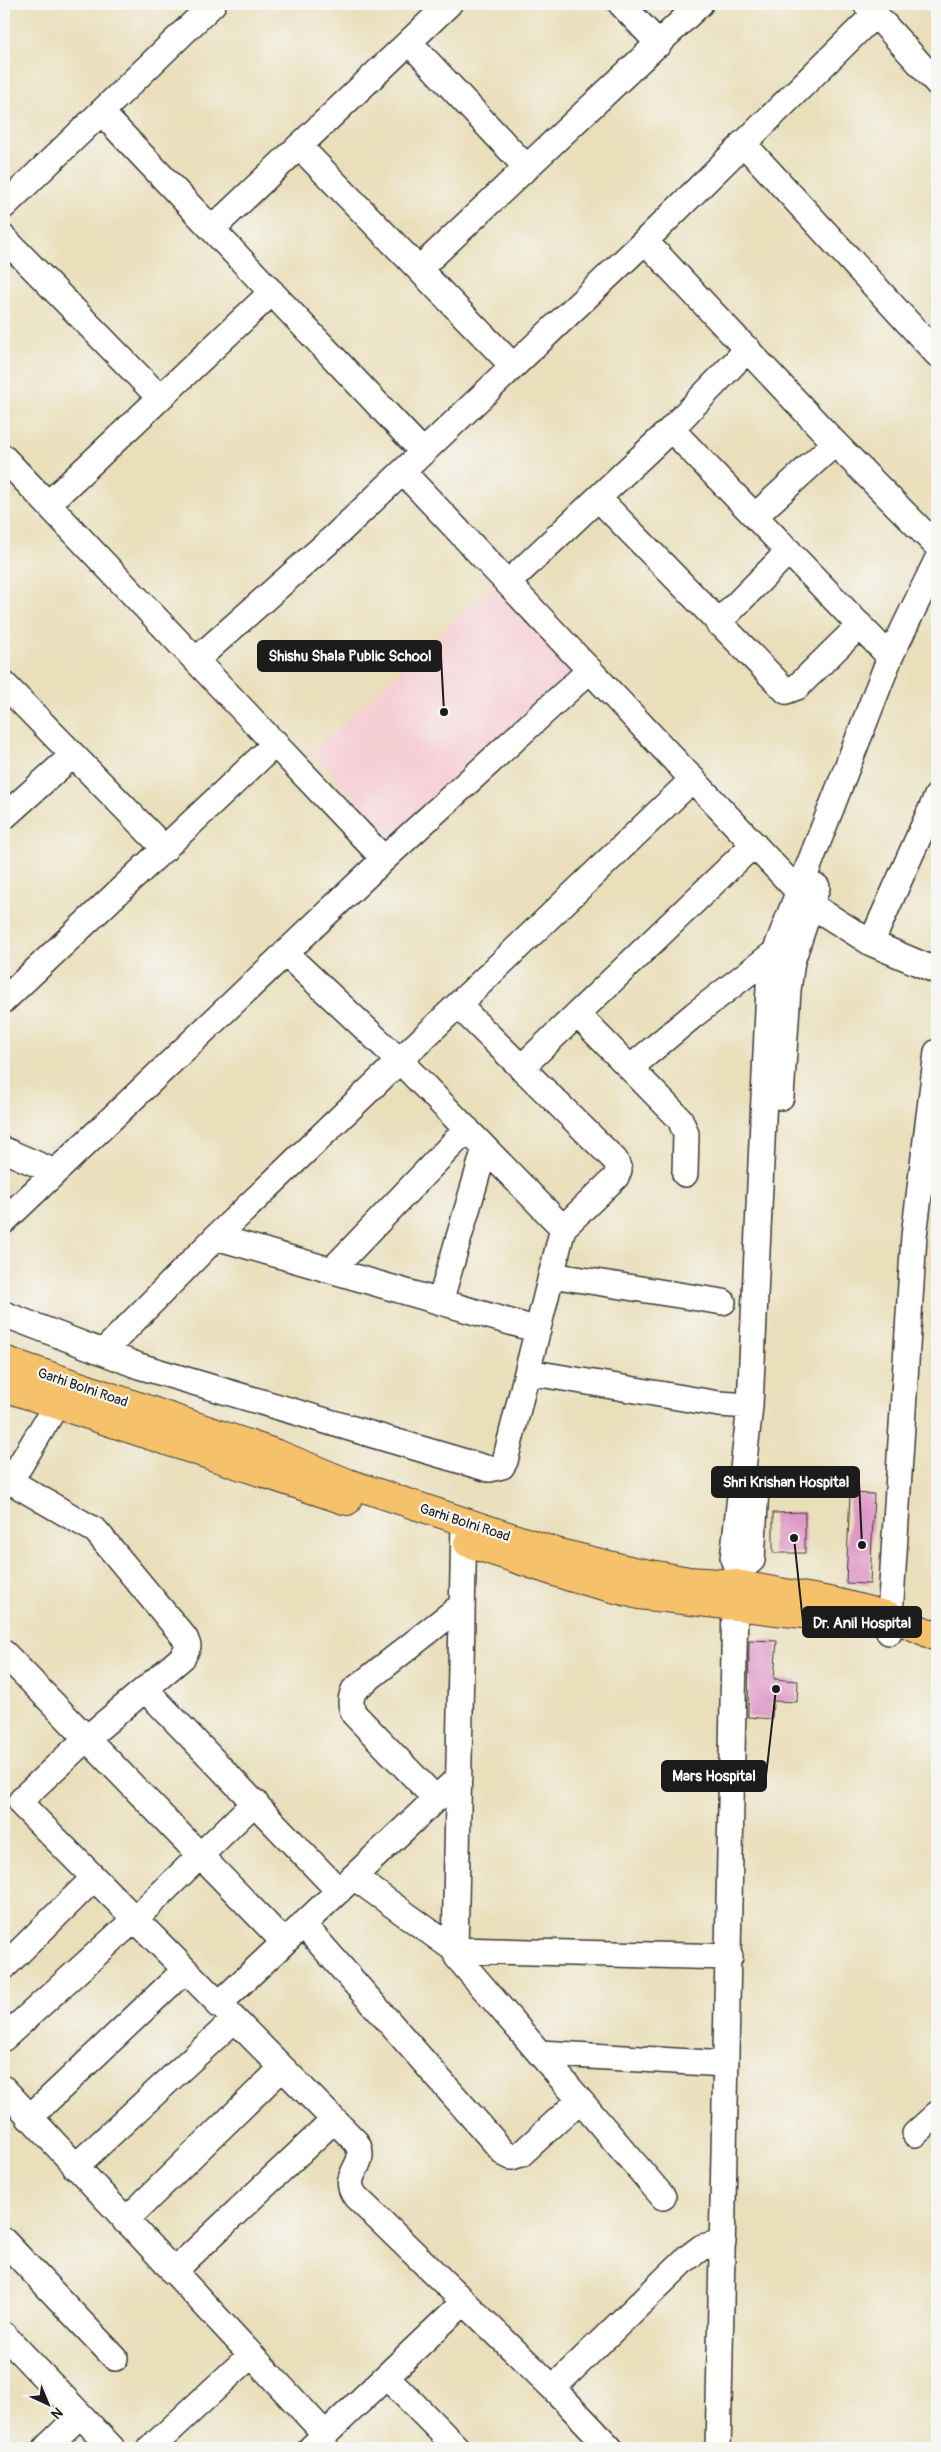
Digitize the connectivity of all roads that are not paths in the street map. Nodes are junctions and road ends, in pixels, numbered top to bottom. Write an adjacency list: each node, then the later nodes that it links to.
1 (213, 4): 9 (street)
2 (449, 4): 6 (street)
3 (622, 4): 7 (street)
4 (700, 4): 7 (street)
5 (871, 9): 8 (street); 10 (street)
6 (408, 42): 11 (street); 12 (street)
7 (659, 44): 12 (street)
8 (933, 68)
9 (101, 112): 13 (street); 14 (street)
10 (743, 143): 16 (street); 20 (street)
11 (299, 146): 14 (street); 17 (street)
12 (527, 168): 17 (street)
13 (4, 206)
14 (212, 229): 18 (street)
15 (4, 238): 22 (street)
16 (645, 241): 19 (street); 21 (street)
17 (419, 269): 21 (street)
18 (272, 292): 22 (street); 25 (street)
19 (748, 349): 23 (street); 24 (street)
20 (937, 354)
21 (513, 366): 25 (street)
22 (160, 398): 29 (street)
23 (671, 428): 28 (street); 30 (street)
24 (835, 443): 30 (street); 31 (street)
25 (423, 452): 27 (street)
26 (4, 458): 29 (street)
27 (403, 472): 34 (street); 39 (street)
28 (598, 498): 34 (street); 36 (street)
29 (48, 504): 39 (street)
30 (756, 516): 32 (street)
31 (937, 546)
32 (790, 551): 36 (street); 37 (street)
33 (937, 560): 38 (street)
34 (508, 583): 40 (street)
35 (937, 596): 50 (street)
36 (718, 623): 37 (street)
37 (860, 625): 38 (street)
38 (890, 657): 50 (street)
39 (196, 660): 42 (street)
40 (590, 670): 44 (street); 49 (street)
41 (4, 684): 43 (street)
42 (276, 743): 48 (street); 49 (street)
43 (73, 755): 46 (street); 48 (street)
44 (693, 779): 47 (street); 56 (street)
45 (937, 796): 51 (street)
46 (4, 818)
47 (754, 844): 50 (street); 57 (street)
48 (165, 850): 55 (street)
49 (384, 859): 52 (street)
50 (804, 899): 51 (street); 53 (street); 84 (street)
51 (871, 944): 54 (street)
52 (285, 953): 59 (street); 65 (street)
53 (774, 954): 61 (street); 81 (street)
54 (937, 972)
55 (4, 1000)
56 (459, 1006): 59 (street); 60 (street)
57 (578, 1014): 60 (street); 61 (street)
58 (937, 1052): 86 (street)
59 (401, 1062): 62 (street); 69 (street)
60 (521, 1068): 68 (street)
61 (630, 1068): 66 (street)
62 (466, 1130): 63 (street); 70 (street)
63 (485, 1148): 68 (street); 72 (street)
64 (4, 1150): 65 (street)
65 (55, 1172): 67 (street)
66 (686, 1174)
67 (4, 1221)
68 (563, 1228): 71 (street)
69 (216, 1237): 70 (street); 76 (street)
70 (332, 1270): 72 (street)
71 (551, 1275): 73 (street); 75 (street)
72 (440, 1302): 75 (street)
73 (724, 1302)
74 (4, 1314): 76 (street)
75 (538, 1330): 78 (street)
76 (103, 1352): 78 (street)
77 (4, 1360): 80 (main road, Garhi Bolni Road)
78 (528, 1372): 81 (street)
79 (4, 1387): 80 (main road, Garhi Bolni Road)
80 (64, 1394): 82 (street); 83 (main road, Garhi Bolni Road)
81 (750, 1406): 84 (street)
82 (6, 1482): 90 (street)
83 (463, 1531): 84 (main road, Garhi Bolni Road); 85 (street)
84 (737, 1586): 86 (main road, Garhi Bolni Road); 102 (street)
85 (462, 1605): 92 (street); 93 (street)
86 (889, 1624): 87 (main road, Garhi Bolni Road); 89 (main road, Garhi Bolni Road)
87 (937, 1637)
88 (4, 1653): 91 (street)
89 (937, 1656)
90 (146, 1690): 91 (street); 94 (street)
91 (86, 1739): 95 (street); 96 (street)
92 (459, 1777): 93 (street); 101 (street)
93 (436, 1799): 97 (street)
94 (255, 1802): 95 (street); 97 (street)
95 (200, 1855): 98 (street); 100 (street)
96 (94, 1878): 98 (street); 103 (street)
97 (346, 1884): 99 (street); 101 (street)
98 (134, 1919): 104 (street); 106 (street)
99 (303, 1924): 100 (street); 111 (street)
100 (284, 1942): 105 (street)
101 (455, 1950): 102 (street); 107 (street)
102 (730, 1957): 108 (street)
103 (4, 1967)
104 (185, 1970): 105 (street); 113 (street)
105 (226, 2013): 109 (street); 116 (street)
106 (4, 2038)
107 (540, 2053): 108 (street); 111 (street)
108 (725, 2064): 120 (street)
109 (281, 2069): 114 (street); 118 (street)
110 (4, 2089): 113 (street)
111 (579, 2101): 117 (street)
112 (937, 2114): 115 (street)
113 (29, 2118): 116 (street)
114 (334, 2120): 121 (street); 122 (street)
115 (915, 2134)
116 (75, 2167): 118 (street)
117 (663, 2197)
118 (125, 2221): 121 (street)
119 (4, 2241): 125 (street)
120 (723, 2242): 127 (street); 135 (street)
121 (173, 2272): 124 (street)
122 (464, 2302): 126 (street); 127 (street)
123 (8, 2349): 128 (street)
124 (251, 2355): 129 (street); 133 (street)
125 (115, 2358)
126 (387, 2376): 129 (street); 130 (street)
127 (553, 2388): 134 (street)
128 (80, 2415): 131 (street); 132 (street)
129 (318, 2442)
130 (448, 2445)
131 (46, 2448)
132 (112, 2448)
133 (151, 2448)
134 (610, 2448)
135 (718, 2448)

